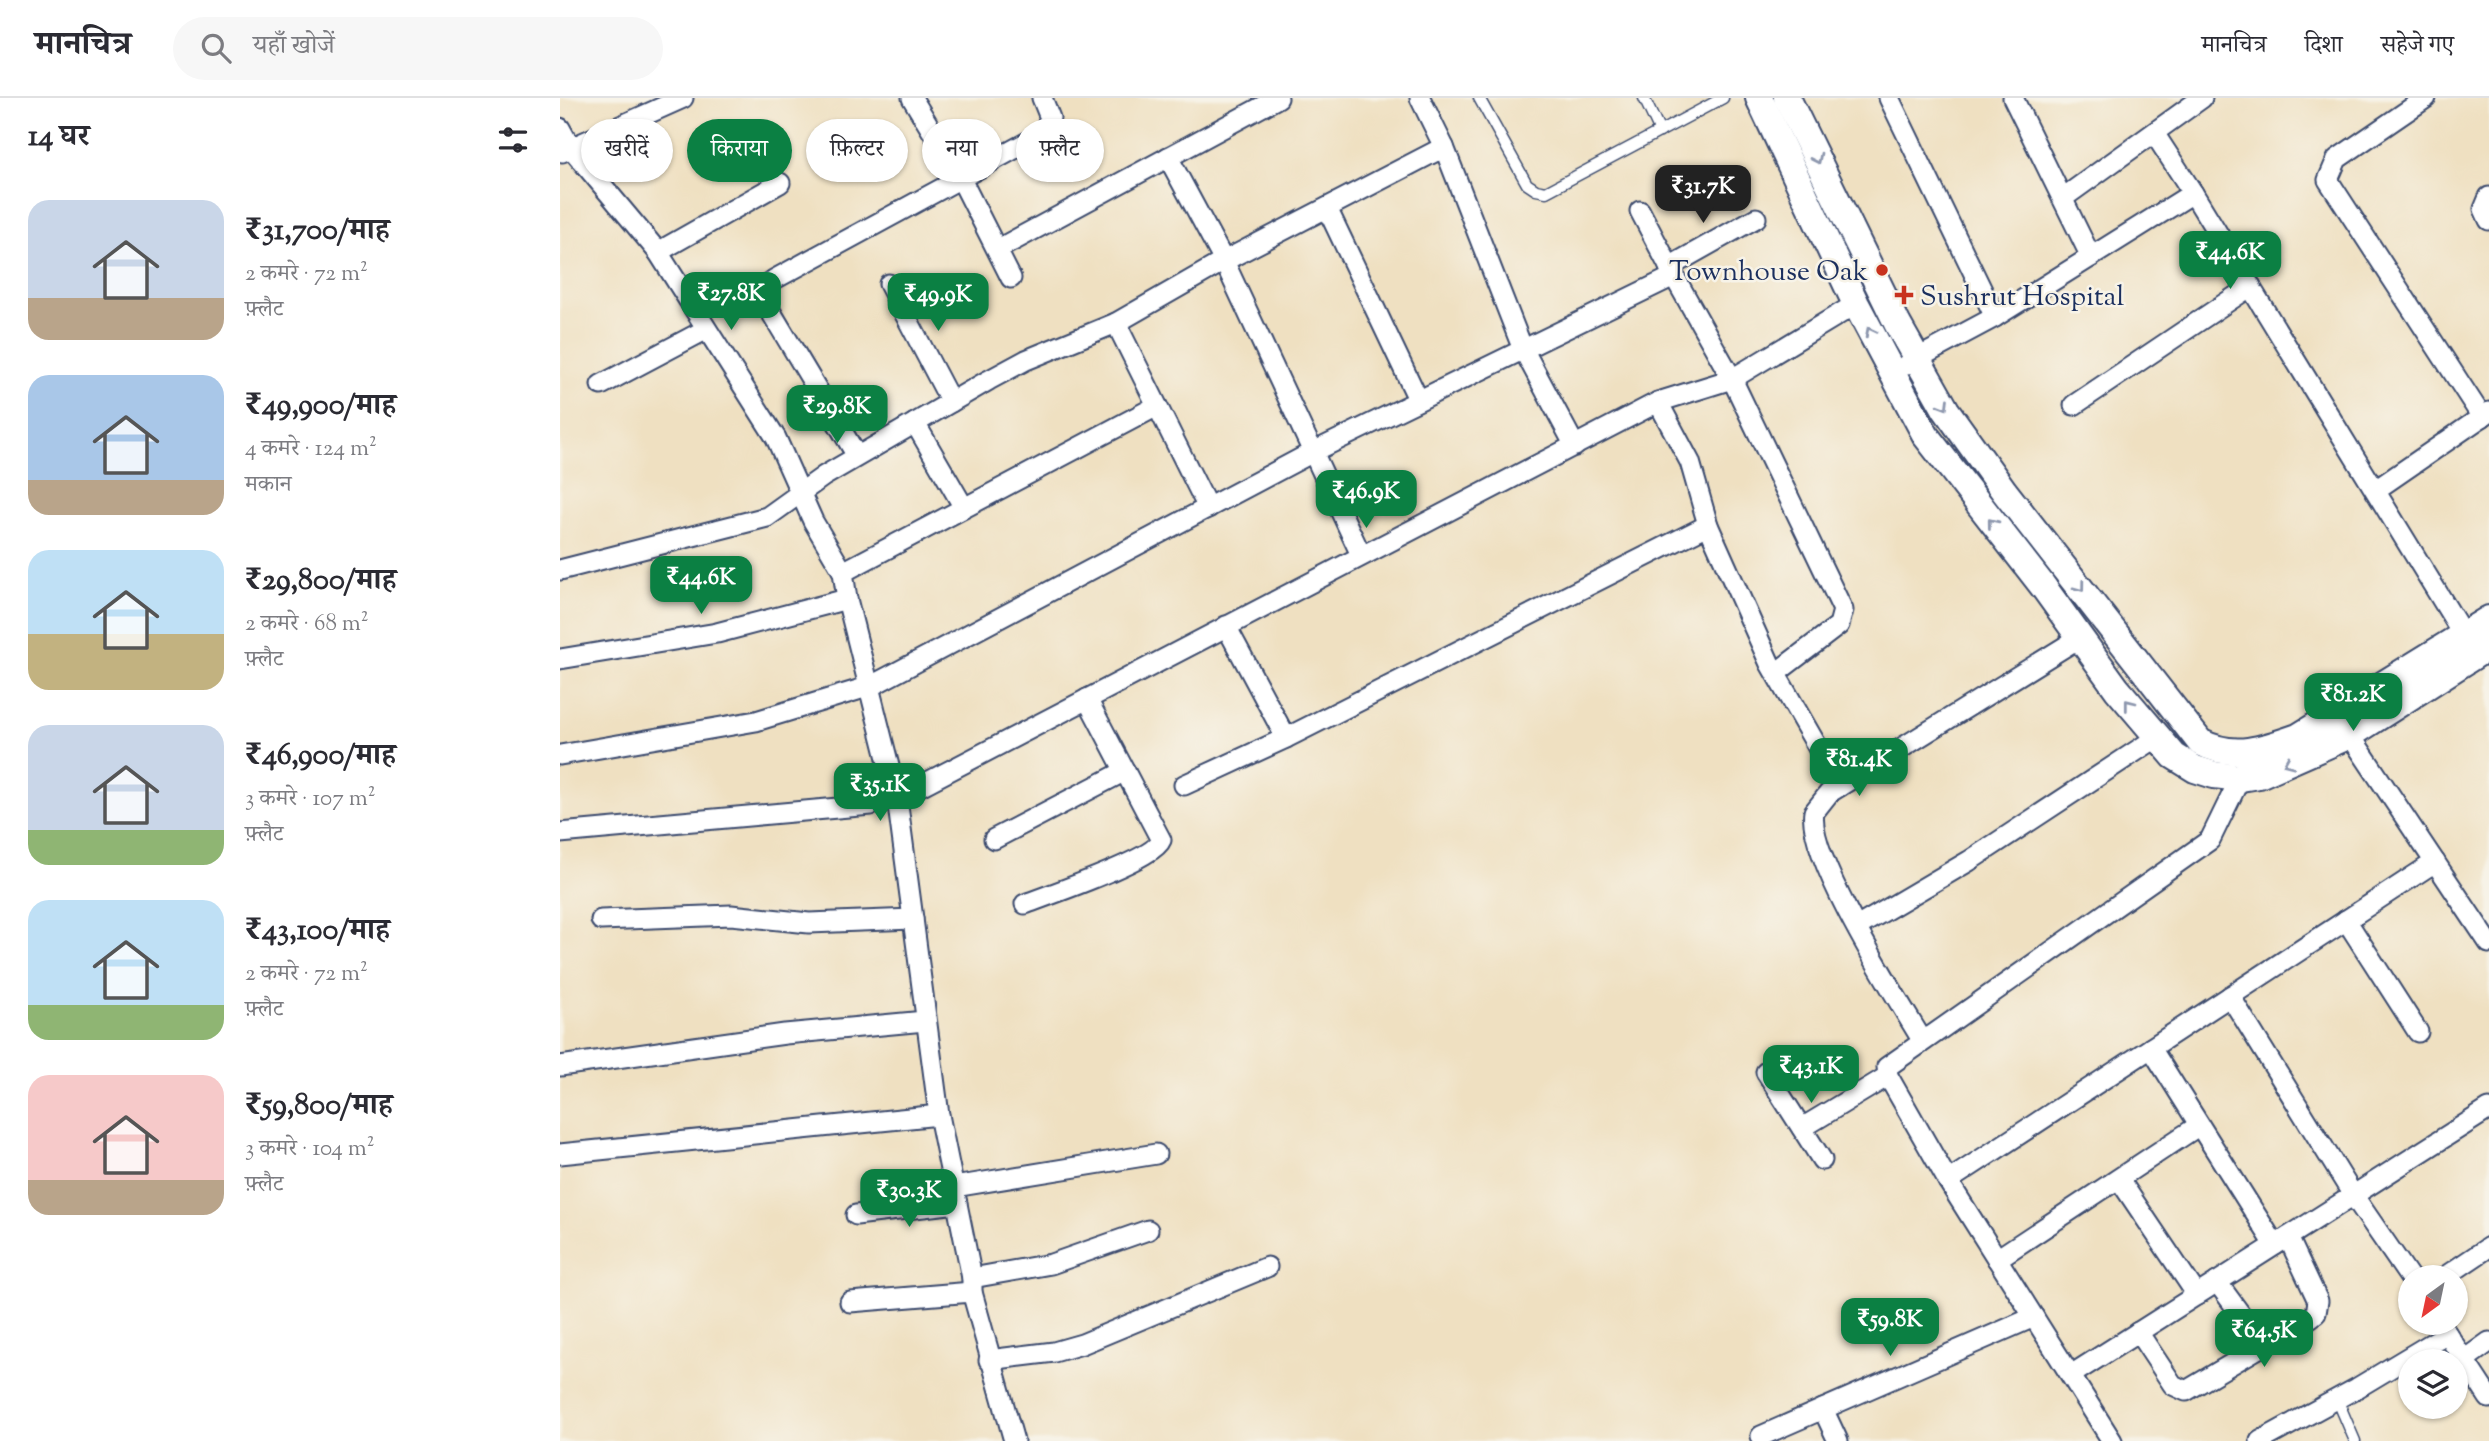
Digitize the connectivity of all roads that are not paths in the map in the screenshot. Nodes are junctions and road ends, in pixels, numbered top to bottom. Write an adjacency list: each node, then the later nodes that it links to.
1 (682, 98): 20 (street)
2 (912, 98): 15 (street)
3 (1042, 98): 21 (street)
4 (1278, 98): 22 (street)
5 (1420, 98): 19 (street)
6 (1479, 98): 17 (lane)
7 (1644, 98): 17 (lane)
8 (1723, 98): 17 (lane)
9 (1759, 98): 41 (street)
10 (1787, 98): 46 (street, one-way to 46)
11 (1889, 98): 42 (street)
12 (2013, 98): 28 (street)
13 (2202, 98): 18 (street)
14 (2426, 98): 55 (street)
15 (925, 119)
16 (560, 128): 20 (street)
17 (1660, 132)
18 (2154, 133): 26 (street); 28 (street)
19 (1444, 147): 29 (street); 45 (street)
20 (565, 150): 34 (street)
21 (1002, 156)
22 (1168, 157): 33 (street); 36 (street)
23 (955, 182): 59 (street)
24 (963, 182): 33 (street)
25 (780, 183): 34 (street)
26 (2193, 193): 35 (street); 40 (street)
27 (2489, 197): 32 (street)
28 (2063, 198): 35 (street)
29 (1327, 208): 36 (street); 50 (street)
30 (1640, 211): 37 (street)
31 (1756, 218): 37 (street)
32 (2489, 220)
33 (998, 249): 38 (street)
34 (658, 252): 44 (street)
35 (2091, 257): 42 (street)
36 (1224, 261): 43 (street); 58 (street)
37 (1671, 272): 45 (street); 48 (street)
38 (1011, 278)
39 (888, 284): 51 (street)
40 (2251, 286): 54 (street); 60 (street)
41 (1856, 304): 47 (street, one-way to 41); 48 (street)
42 (1995, 317): 46 (street)
43 (1116, 323): 51 (street); 53 (street)
44 (705, 330): 49 (street); 61 (street)
45 (1522, 347): 50 (street); 57 (street)
46 (1917, 359): 47 (street); 80 (street, one-way to 80)
47 (1891, 373): 71 (street, one-way to 47)
48 (1732, 379): 52 (street); 74 (street)
49 (601, 385)
50 (1418, 399): 58 (street)
51 (951, 402): 56 (street)
52 (1658, 402): 57 (street); 64 (street)
53 (1157, 405): 62 (street); 63 (street)
54 (2074, 405)
55 (2485, 414): 60 (street)
56 (915, 423): 59 (street); 62 (street)
57 (1575, 446): 65 (street)
58 (1311, 453): 63 (street); 65 (street)
59 (858, 456): 61 (street)
60 (2376, 489): 72 (street)
61 (802, 494): 66 (street); 67 (street)
62 (963, 506): 67 (street)
63 (1208, 508): 75 (street)
64 (1708, 525): 74 (street); 78 (street)
65 (1361, 555): 70 (street)
66 (560, 570)
67 (843, 572): 68 (street)
68 (847, 599): 73 (street); 75 (street)
69 (2489, 619): 72 (street)
70 (1226, 626): 76 (street); 78 (street)
71 (2079, 638): 79 (street, one-way to 71); 85 (street)
72 (2476, 645): 77 (street); 80 (street)
73 (560, 659)
74 (1776, 673): 85 (street)
75 (871, 686): 81 (street); 86 (street)
76 (1087, 699): 82 (street); 86 (street)
77 (2350, 735): 83 (street, one-way to 83); 89 (street)
78 (1286, 738): 84 (street)
79 (2156, 738): 83 (street); 94 (street)
80 (2251, 751): 83 (street)
81 (560, 755)
82 (1125, 771): 88 (street); 90 (street)
83 (2241, 778): 99 (street)
84 (1184, 785)
85 (1840, 786): 94 (street)
86 (897, 798): 87 (street); 91 (street)
87 (560, 833)
88 (994, 839)
89 (2435, 862): 93 (street); 95 (street)
90 (1026, 904)
91 (912, 919): 92 (street); 97 (street)
92 (601, 920)
93 (2346, 920): 96 (street); 98 (street)
94 (1857, 927): 99 (street)
95 (2489, 943)
96 (2230, 996): 100 (street); 114 (street)
97 (925, 1021): 101 (street); 105 (street)
98 (2418, 1032)
99 (1922, 1040): 103 (street)
100 (2151, 1048): 106 (street); 112 (street)
101 (560, 1066)
102 (1766, 1072): 107 (street)
103 (1888, 1076): 107 (street); 112 (street)
104 (2489, 1109): 114 (street)
105 (939, 1115): 108 (street); 113 (street)
106 (2197, 1126): 111 (street); 117 (street)
107 (1802, 1128): 110 (street)
108 (560, 1154)
109 (1156, 1154): 113 (street)
110 (1822, 1160)
111 (2119, 1179): 119 (street); 125 (street)
112 (1948, 1181): 119 (street)
113 (956, 1195): 115 (street); 124 (street)
114 (2353, 1195): 117 (street); 120 (street)
115 (856, 1214)
116 (1148, 1230): 124 (street)
117 (2282, 1241): 123 (street); 131 (street)
118 (2489, 1247): 121 (street)
119 (1997, 1259): 127 (street)
120 (2401, 1265)
121 (2462, 1265)
122 (1267, 1267): 133 (street)
123 (2217, 1282): 125 (street); 131 (street)
124 (972, 1284): 126 (street); 133 (street)
125 (2197, 1295): 128 (street)
126 (850, 1302)
127 (2034, 1317): 135 (street); 138 (street)
128 (2138, 1332): 131 (street); 135 (street)
129 (2433, 1335): 137 (street)
130 (2489, 1342): 132 (street)
131 (2264, 1346)
132 (2468, 1357)
133 (989, 1360): 140 (street)
134 (2468, 1366): 136 (street)
135 (2071, 1375): 142 (street)
136 (2489, 1398)
137 (2337, 1399): 143 (street); 144 (lane)
138 (1823, 1409): 139 (street); 141 (street)
139 (1761, 1436)
140 (1014, 1441)
141 (1838, 1441)
142 (2112, 1441)
143 (2260, 1441)
144 (2356, 1441)

